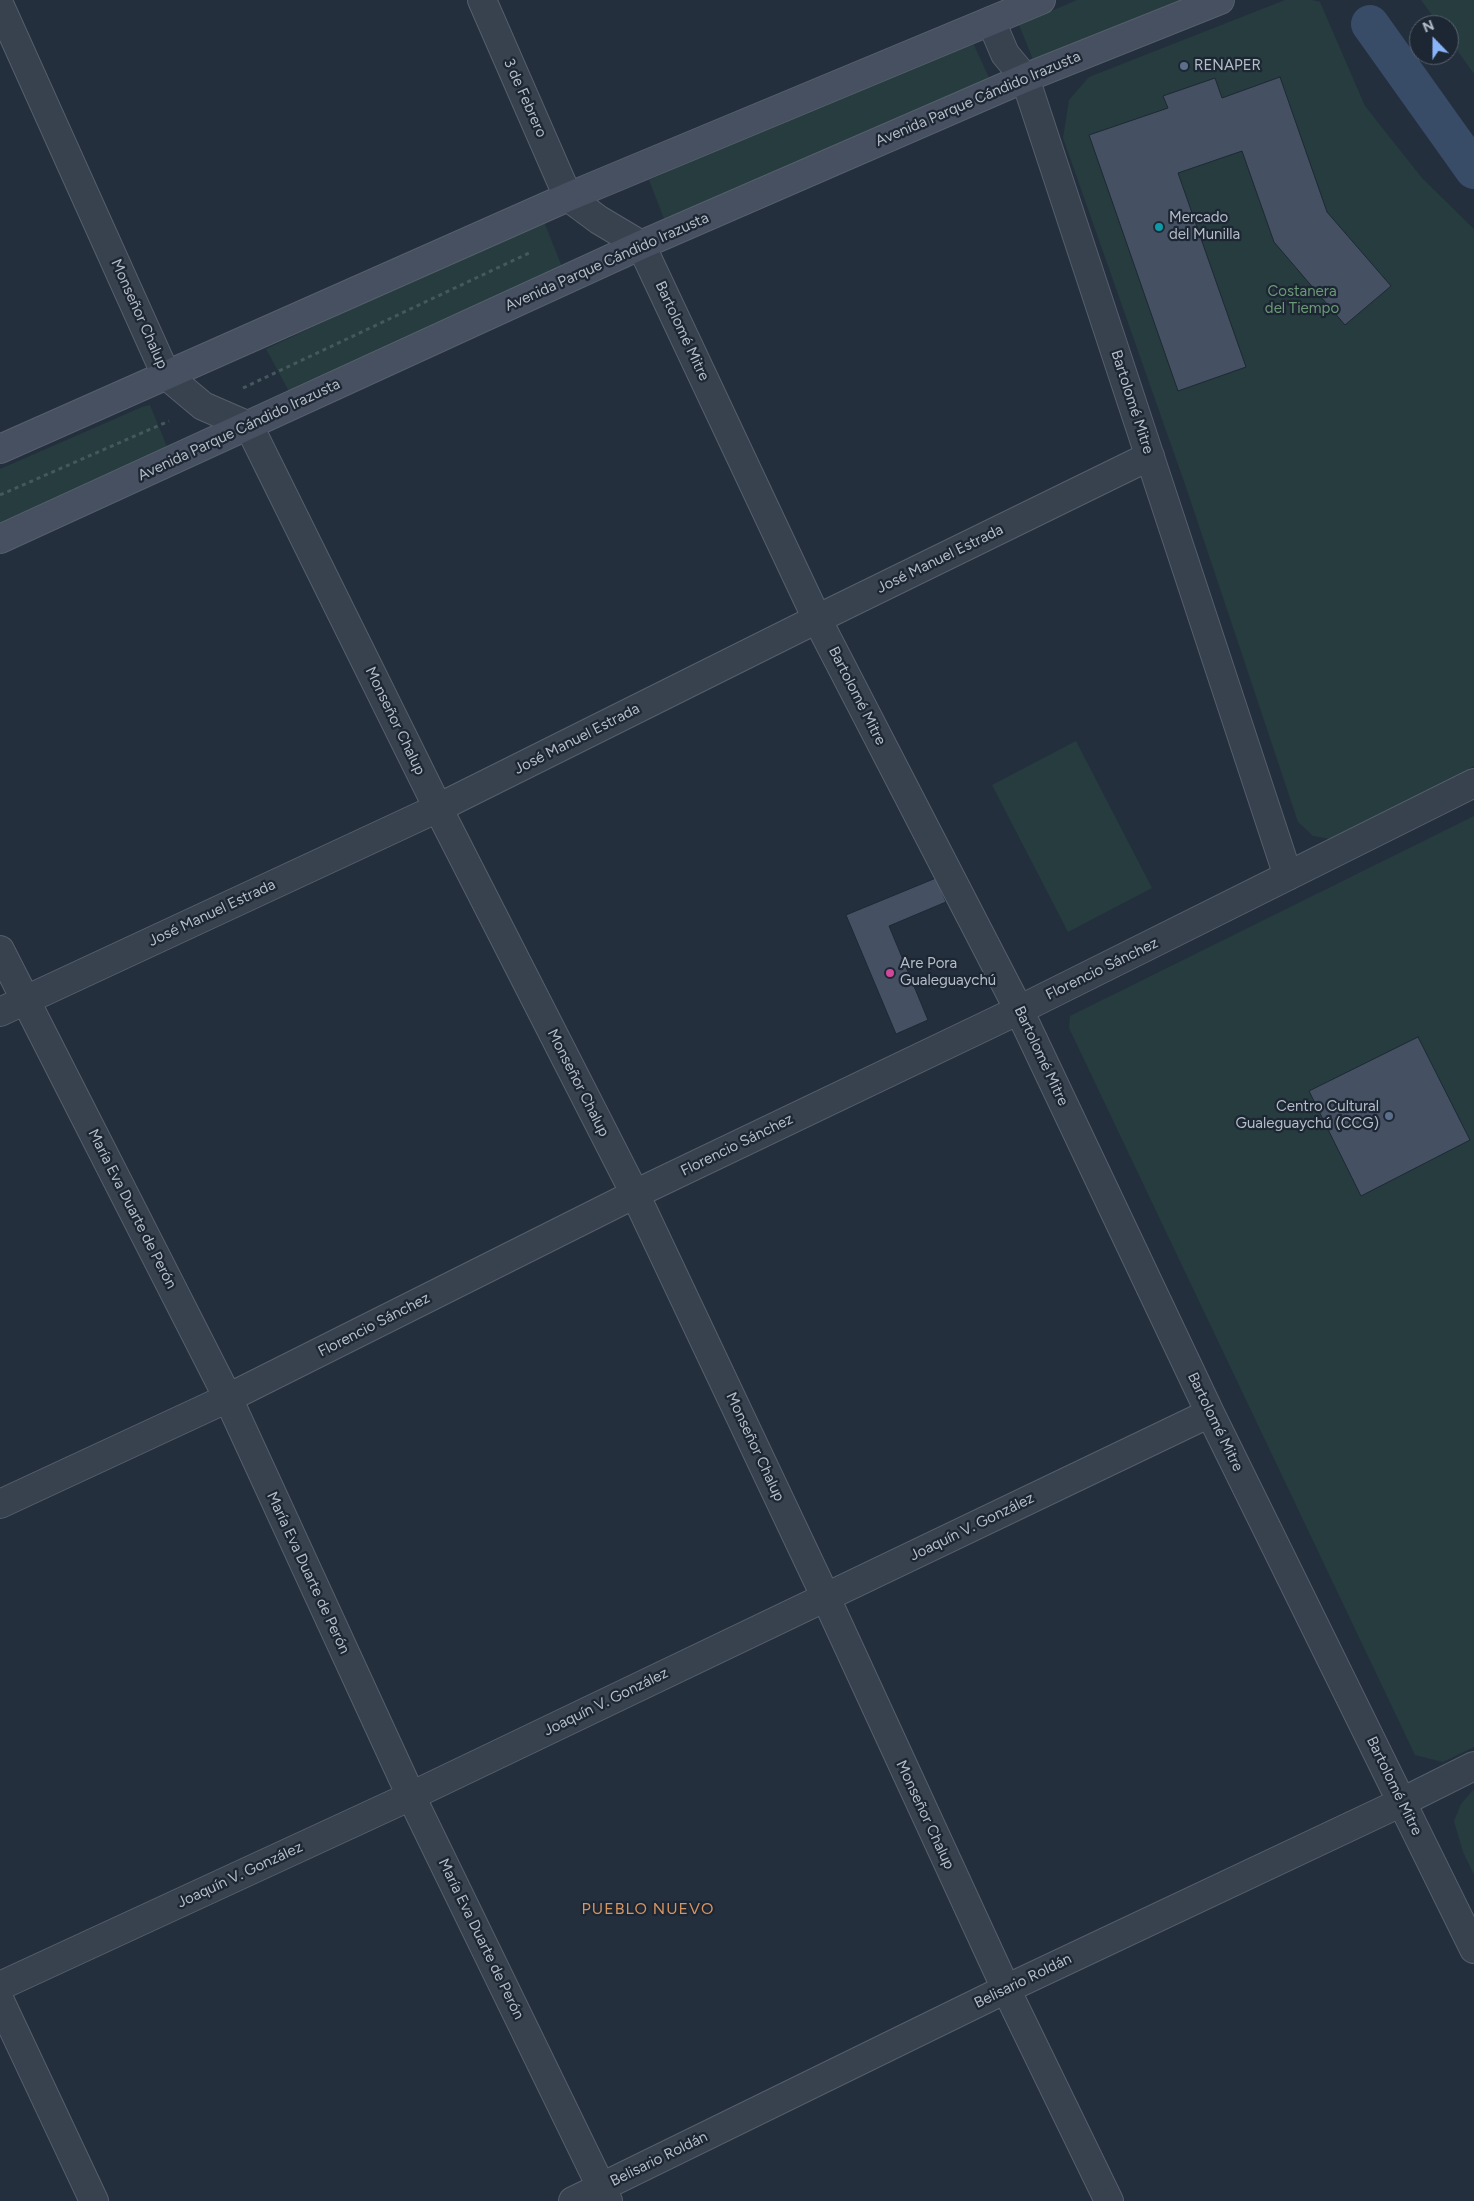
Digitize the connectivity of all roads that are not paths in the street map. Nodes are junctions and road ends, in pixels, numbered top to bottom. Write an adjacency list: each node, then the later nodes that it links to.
1 (482, 0): 7 (street, 3 de Febrero)
2 (1040, 0): 5 (main road)
3 (1220, 0): 6 (main road, Avenida Parque Cándido Irazusta)
4 (0, 6): 9 (street, Monseñor Chalup)
5 (991, 21): 6 (street, Bartolomé Mitre); 7 (main road)
6 (1025, 78): 8 (main road, Avenida Parque Cándido Irazusta); 12 (street, Bartolomé Mitre)
7 (568, 197): 8 (street); 9 (main road)
8 (641, 245): 10 (main road, Avenida Parque Cándido Irazusta); 14 (street, Bartolomé Mitre)
9 (166, 375): 10 (street, Monseñor Chalup); 11 (main road)
10 (249, 426): 13 (main road, Avenida Parque Cándido Irazusta); 16 (street, Monseñor Chalup)
11 (0, 449)
12 (1150, 456): 14 (street, José Manuel Estrada); 17 (street, Bartolomé Mitre)
13 (0, 539)
14 (817, 619): 16 (street, José Manuel Estrada); 20 (street, Bartolomé Mitre)
15 (1474, 783): 17 (street, Florencio Sánchez)
16 (438, 808): 19 (street, José Manuel Estrada); 22 (street, Monseñor Chalup)
17 (1288, 876): 20 (street, Florencio Sánchez)
18 (0, 950): 19 (street, María Eva Duarte de Perón)
19 (25, 1000): 21 (street, José Manuel Estrada); 23 (street, María Eva Duarte de Perón)
20 (1020, 1010): 22 (street, Florencio Sánchez); 24 (street, Bartolomé Mitre)
21 (0, 1012)
22 (635, 1194): 23 (street, Florencio Sánchez); 26 (street, Monseñor Chalup)
23 (228, 1398): 25 (street, Florencio Sánchez); 28 (street, María Eva Duarte de Perón)
24 (1210, 1413): 26 (street, Joaquín V. González); 29 (street, Bartolomé Mitre)
25 (0, 1504)
26 (826, 1598): 28 (street, Joaquín V. González); 32 (street, Monseñor Chalup)
27 (1474, 1766): 29 (street, Belisario Roldán)
28 (411, 1796): 31 (street, Joaquín V. González); 34 (street, María Eva Duarte de Perón)
29 (1402, 1802): 30 (street, Bartolomé Mitre); 32 (street, Belisario Roldán)
30 (1474, 1949)
31 (0, 1986)
32 (1006, 1989): 34 (street, Belisario Roldán); 37 (street, Monseñor Chalup)
33 (0, 2001): 35 (street)
34 (604, 2194): 36 (street, Belisario Roldán)
35 (94, 2201)
36 (573, 2201)
37 (1109, 2201)

